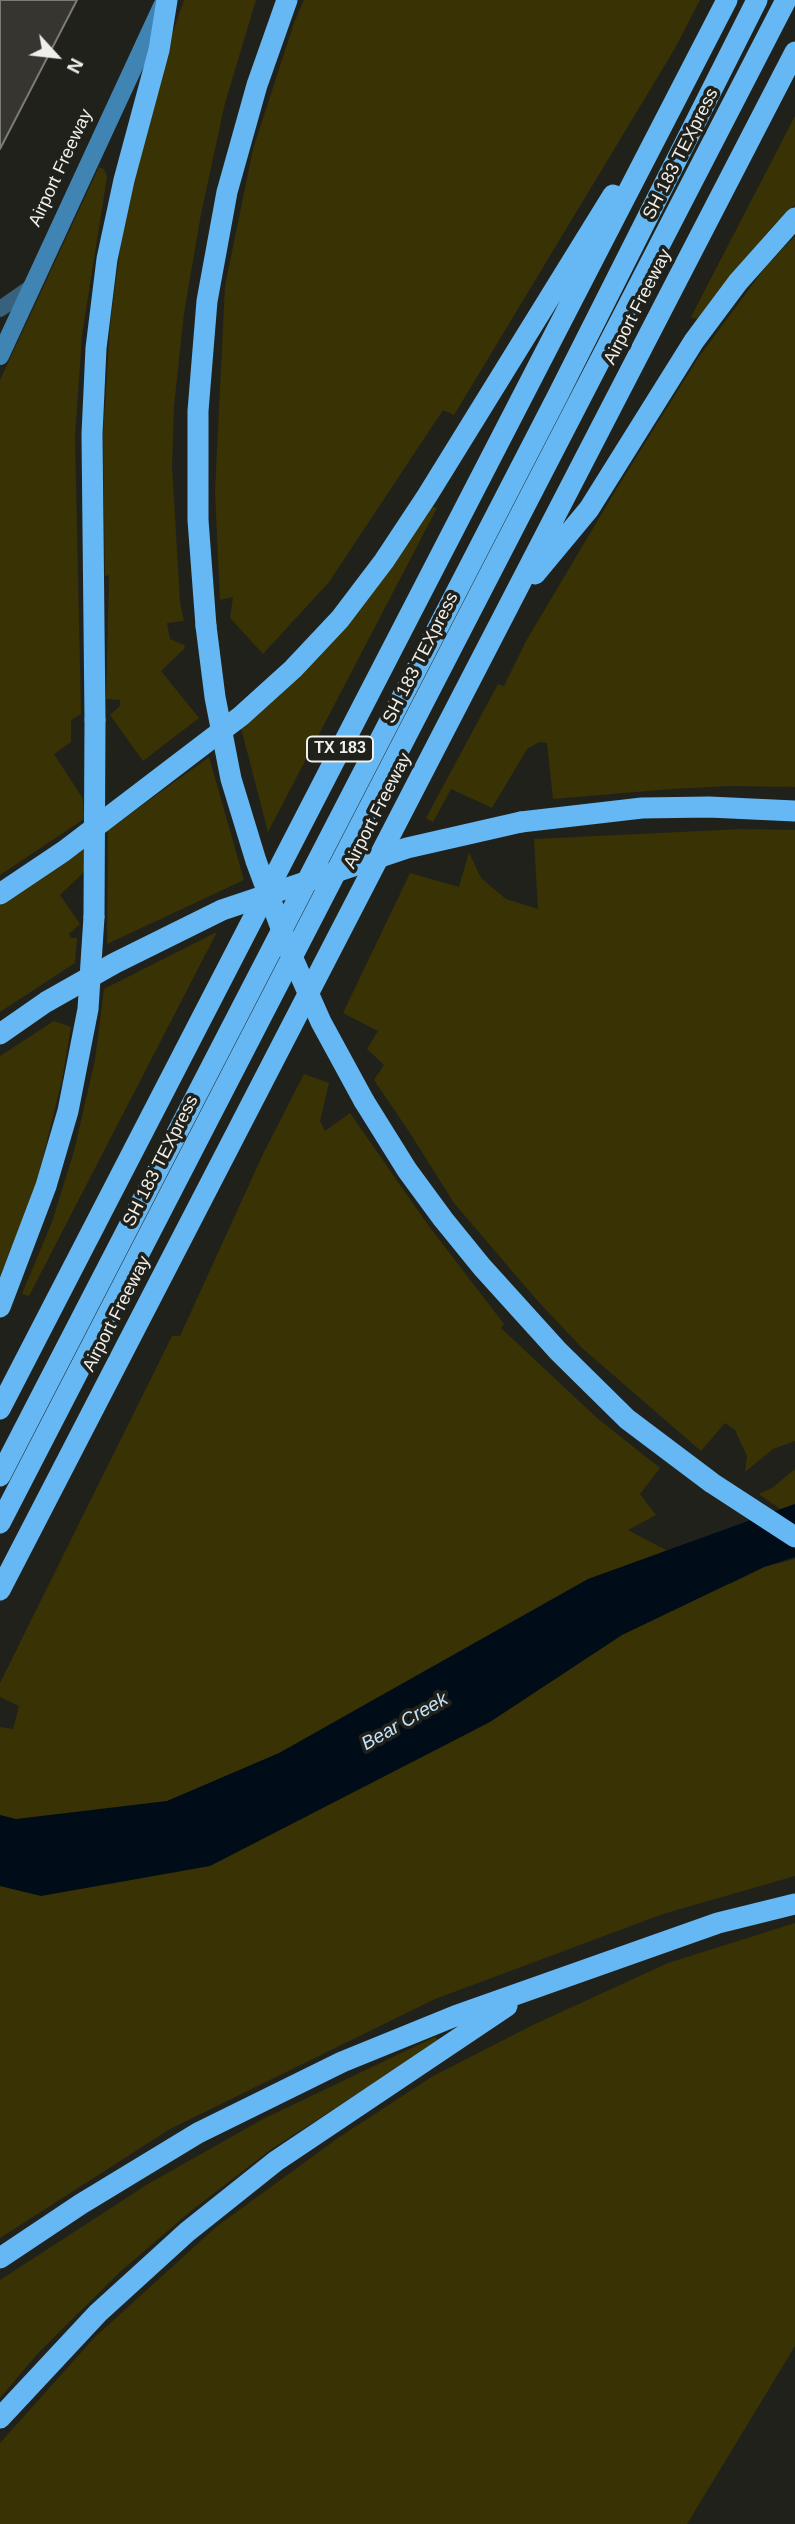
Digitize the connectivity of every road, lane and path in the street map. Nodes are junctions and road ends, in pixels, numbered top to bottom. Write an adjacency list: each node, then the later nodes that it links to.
1 (166, 0): 9 (main road, Airport Freeway); 16 (highway, bridge)
2 (287, 0): 20 (highway, bridge)
3 (727, 0): 7 (highway, TX 183)
4 (757, 0): 18 (highway, SH 183 TEXpress)
5 (786, 0): 19 (highway, SH 183 TEXpress)
6 (795, 52): 12 (highway, Airport Freeway)
7 (681, 90): 14 (highway); 17 (highway, TX 183)
8 (795, 218): 12 (highway)
9 (30, 288): 10 (street); 11 (main road, Airport Freeway)
10 (0, 309)
11 (0, 356)
12 (510, 604): 21 (highway, Airport Freeway)
13 (795, 811): 15 (highway, bridge)
14 (0, 894)
15 (0, 1034)
16 (0, 1307)
17 (0, 1409)
18 (0, 1476)
19 (0, 1522)
20 (795, 1537)
21 (0, 1590)
22 (795, 1904): 23 (highway)
23 (529, 1990): 24 (highway); 25 (highway)
24 (0, 2258)
25 (0, 2418)

